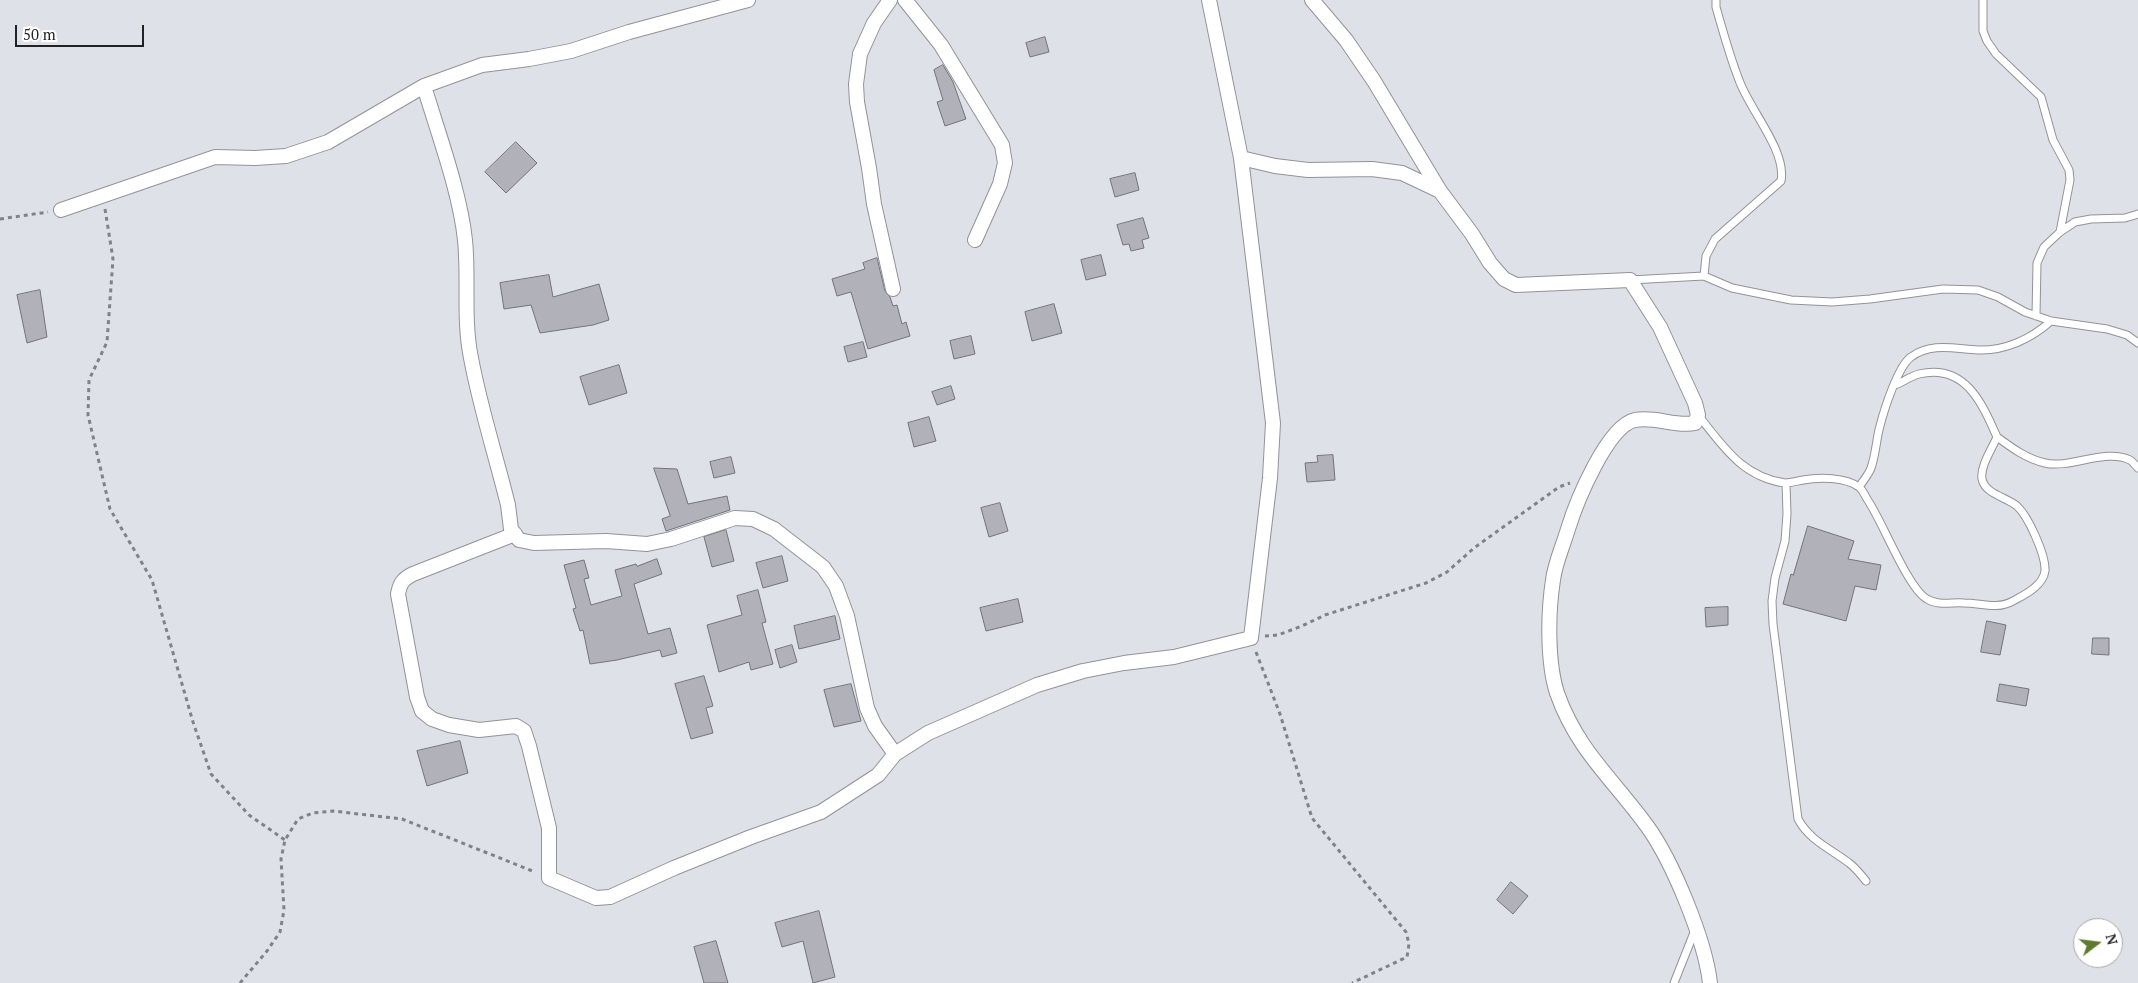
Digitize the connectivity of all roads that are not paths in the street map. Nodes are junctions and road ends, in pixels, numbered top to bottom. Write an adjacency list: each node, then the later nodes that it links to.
1 (748, 0): 8 (street)
2 (890, 0): 17 (street)
3 (905, 0): 14 (street)
4 (1209, 0): 9 (street)
5 (1312, 0): 10 (street)
6 (1716, 0): 15 (lane)
7 (1983, 0): 13 (lane)
8 (424, 86): 11 (street); 27 (street)
9 (1241, 158): 10 (street); 28 (street)
10 (1440, 190): 16 (street)
11 (61, 210)
12 (2138, 214): 13 (lane)
13 (2060, 232): 18 (lane)
14 (975, 240)
15 (1704, 276): 16 (lane); 18 (lane)
16 (1630, 280): 22 (street)
17 (893, 288)
18 (2036, 316): 19 (lane)
19 (2050, 321): 20 (lane); 21 (lane)
20 (2138, 343)
21 (1895, 386): 23 (lane); 26 (lane)
22 (1698, 415): 25 (lane); 30 (street)
23 (1997, 437): 24 (lane); 26 (lane)
24 (2138, 468)
25 (1786, 483): 26 (lane); 29 (lane)
26 (1859, 487)
27 (515, 534): 28 (street); 28 (street)
28 (895, 754)
29 (1866, 881)
30 (1696, 929): 31 (lane); 32 (street)
31 (1674, 983)
32 (1710, 983)

